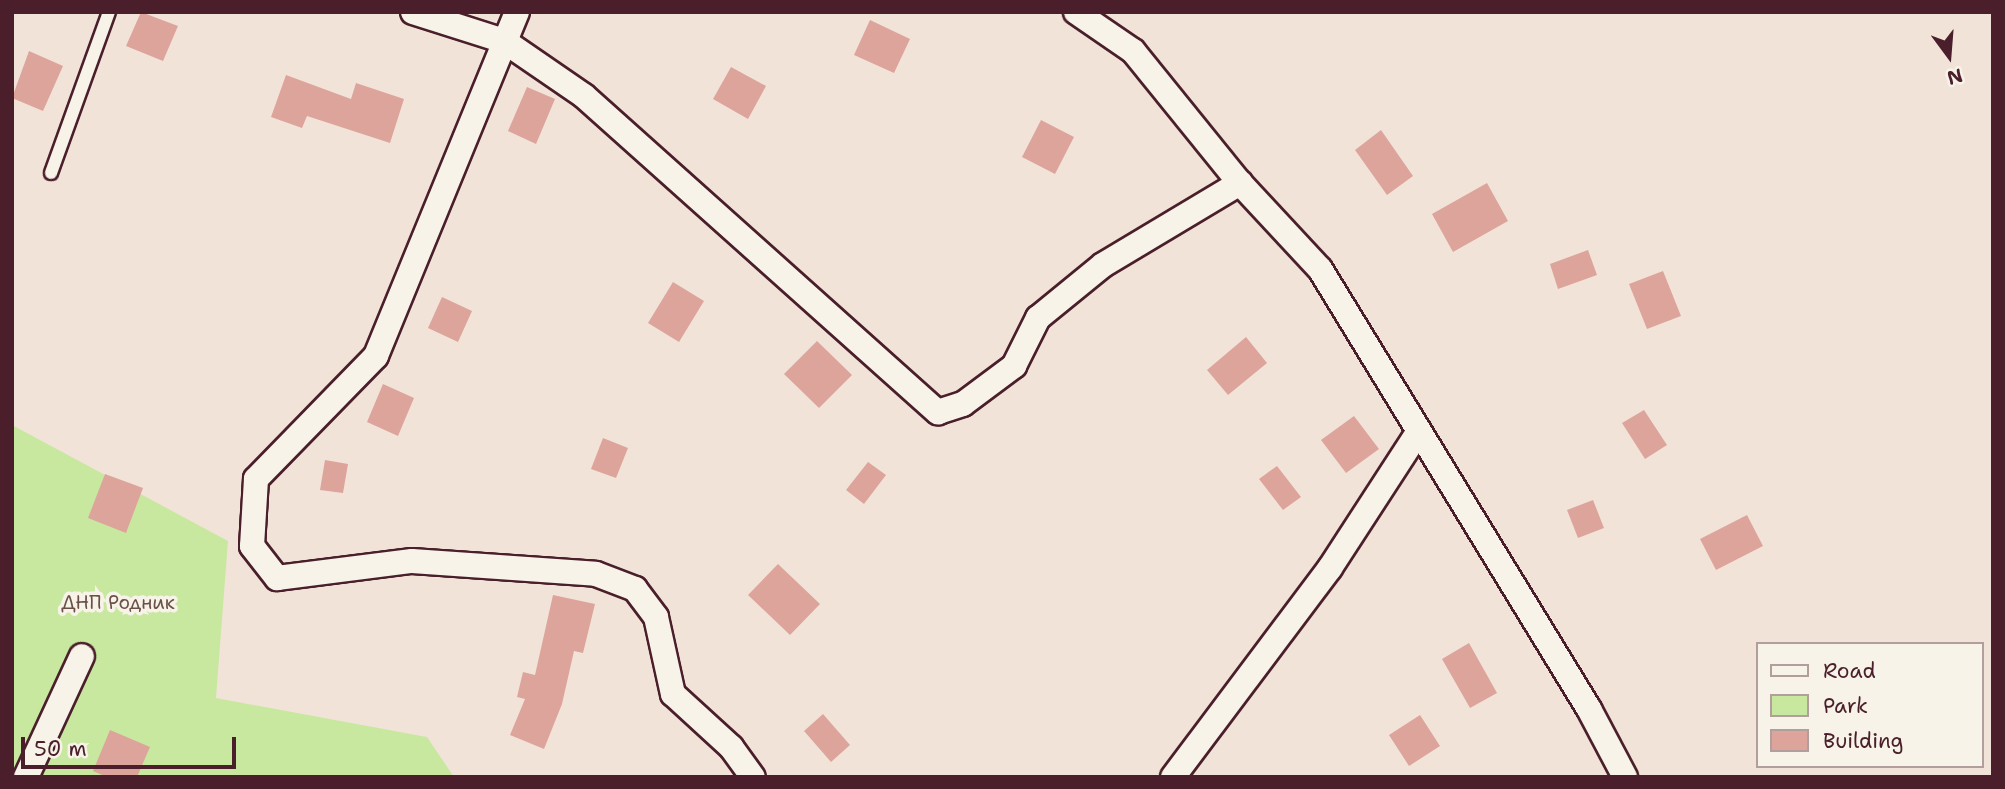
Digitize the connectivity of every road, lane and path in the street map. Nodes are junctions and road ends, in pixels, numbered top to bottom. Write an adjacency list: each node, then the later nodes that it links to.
1 (108, 12): 6 (lane)
2 (414, 12): 5 (street)
3 (517, 12): 5 (street)
4 (1076, 12): 7 (street)
5 (504, 41): 7 (street); 11 (street)
6 (51, 173)
7 (1240, 183): 8 (street)
8 (1419, 431): 12 (street); 13 (street)
9 (82, 656): 10 (street)
10 (26, 777)
11 (753, 777)
12 (1173, 777)
13 (1625, 777)

